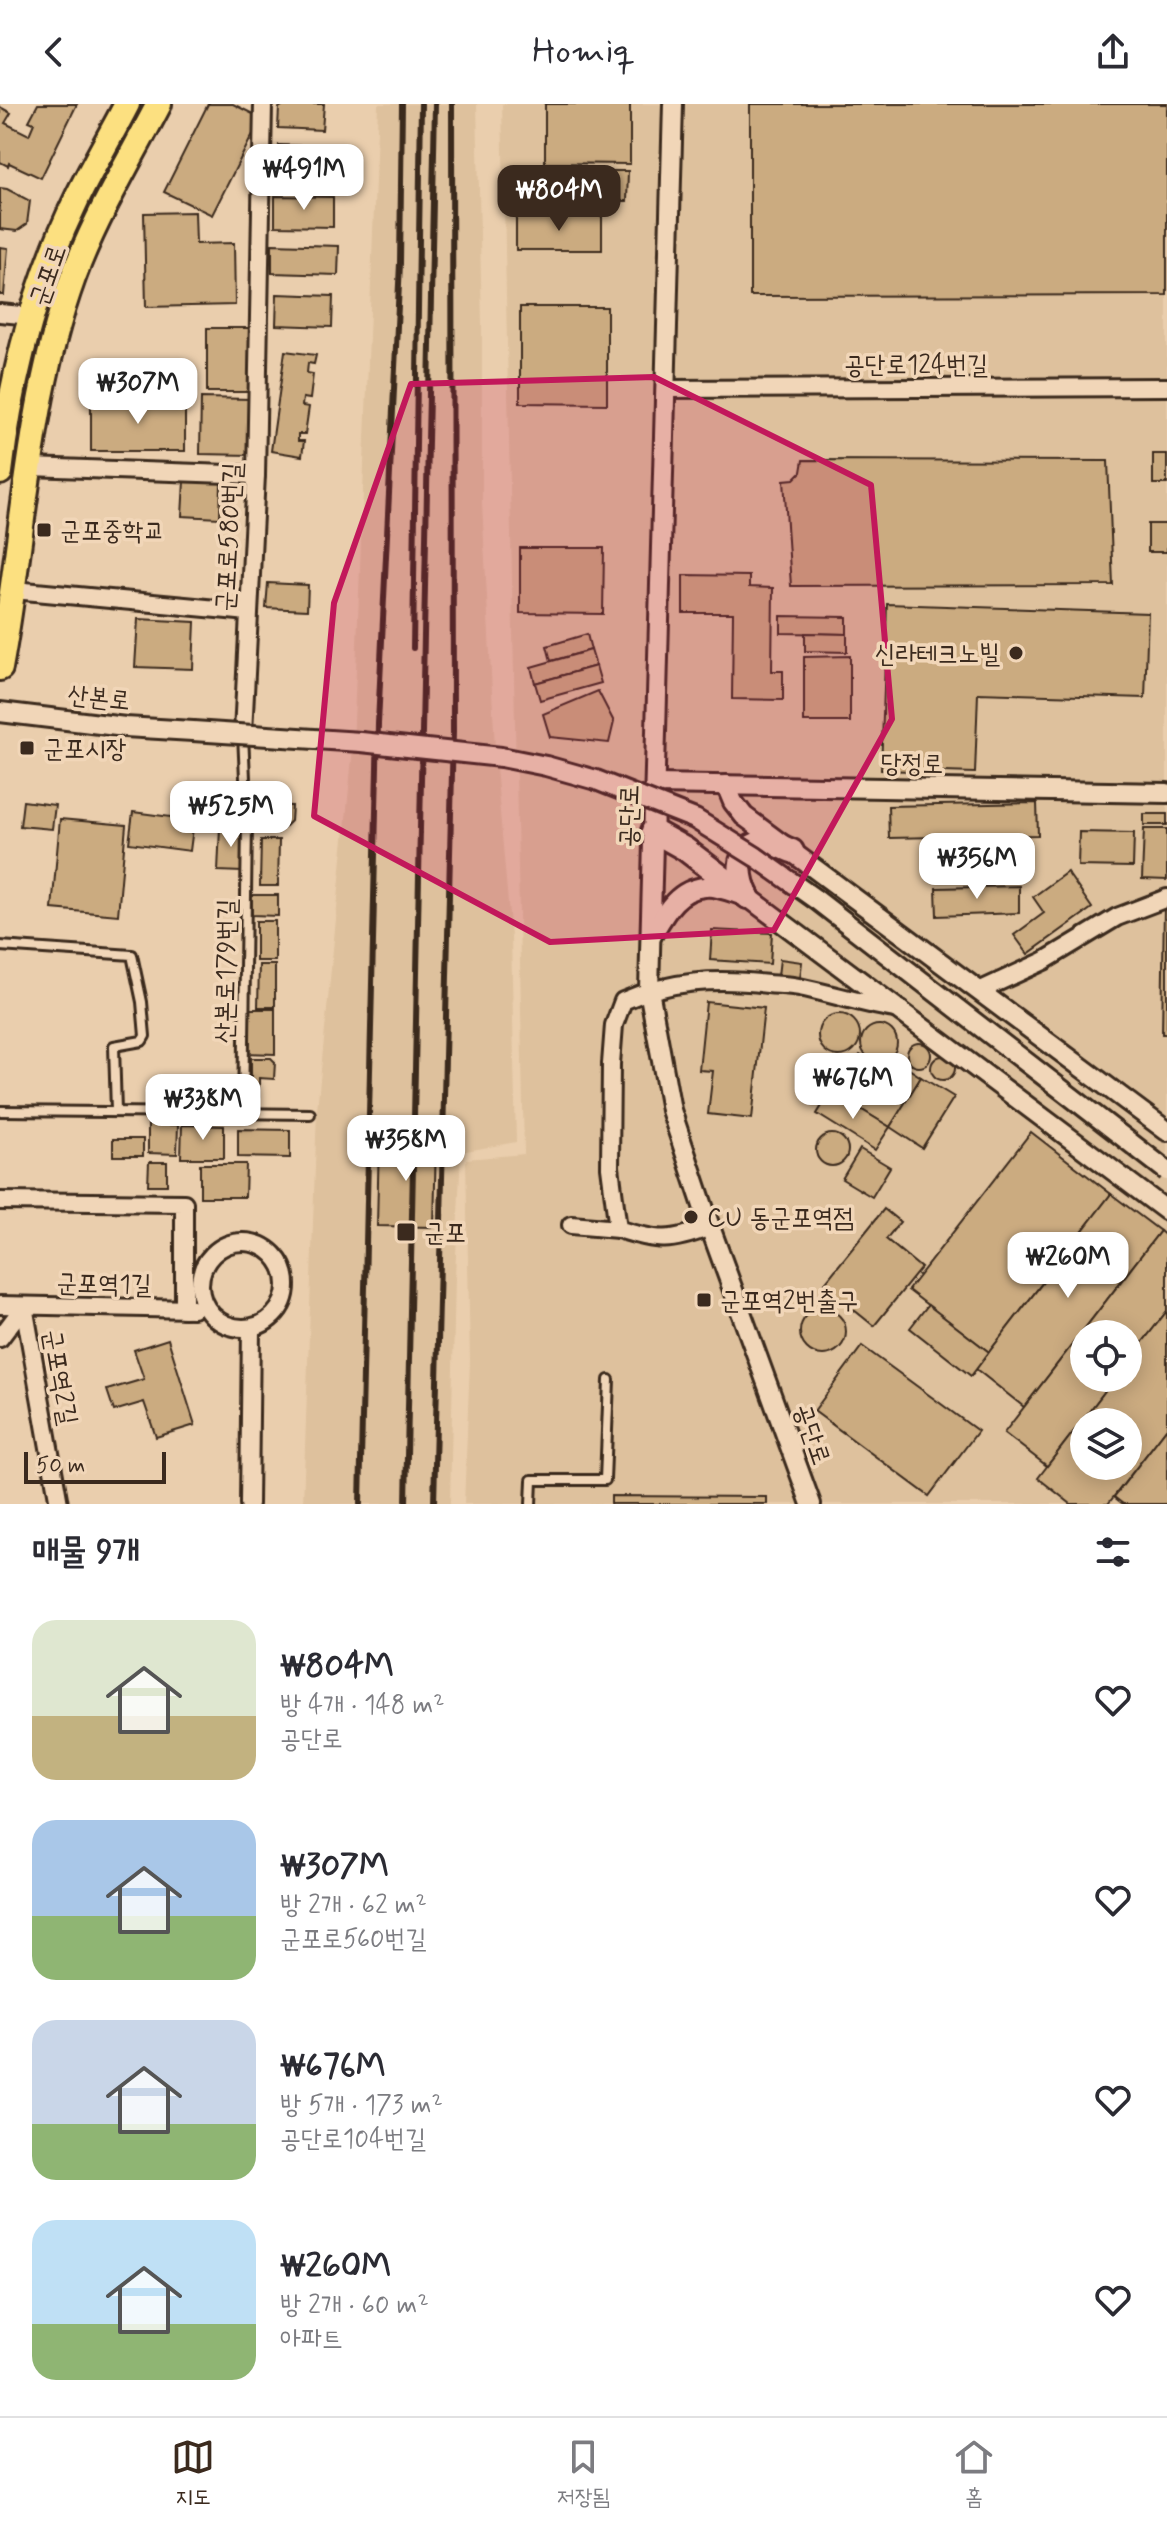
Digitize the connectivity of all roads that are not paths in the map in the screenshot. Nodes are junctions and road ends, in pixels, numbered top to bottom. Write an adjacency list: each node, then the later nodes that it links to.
1 (127, 104): 5 (main road, 군포로)
2 (159, 104): 6 (main road, 군포로)
3 (263, 104): 13 (street, 군포로580번길)
4 (673, 104): 10 (street, 공단로)
5 (78, 197): 6 (main road); 8 (main road, 군포로)
6 (79, 263): 11 (main road, 군포로)
7 (0, 313): 8 (street)
8 (32, 316): 12 (main road, 군포로)
9 (1167, 387): 10 (street, 공단로124번길)
10 (665, 389): 19 (street, 공단로)
11 (30, 467): 13 (street); 14 (main road, 군포로)
12 (0, 472)
13 (256, 475): 15 (street, 군포로580번길)
14 (14, 590): 15 (street); 16 (main road, 군포로)
15 (249, 612): 18 (street, 군포로580번길)
16 (0, 668)
17 (0, 712): 36 (street, 산본로, bridge)
18 (243, 733): 33 (lane, 산본로179번길)
19 (655, 784): 20 (street, 당정로); 22 (street, 공단로)
20 (726, 785): 21 (street, 당정로); 23 (street)
21 (1167, 793)
22 (653, 831): 24 (main road); 26 (street, 공단로)
23 (792, 851): 24 (main road); 29 (street)
24 (748, 897): 26 (street); 30 (street)
25 (1167, 898): 29 (street)
26 (650, 938): 28 (street, 공단로)
27 (0, 946): 32 (lane)
28 (649, 990): 30 (street); 40 (street, 공단로); 41 (street)
29 (981, 990): 35 (street)
30 (902, 1010): 38 (street)
31 (0, 1111): 32 (lane)
32 (116, 1111): 33 (lane)
33 (243, 1113): 34 (lane)
34 (310, 1114)
35 (1167, 1131)
36 (1167, 1171)
37 (0, 1201): 44 (street)
38 (1167, 1211)
39 (571, 1225): 41 (street)
40 (710, 1227): 41 (street); 52 (street, 공단로)
41 (618, 1229)
42 (0, 1305): 43 (street, 군포역1길)
43 (24, 1306): 44 (street, 군포역1길); 47 (street); 49 (street, 군포역2길)
44 (184, 1309): 45 (street, 군포역1길)
45 (206, 1309): 46 (street, 군포역1길); 46 (street)
46 (251, 1328): 50 (street)
47 (0, 1338)
48 (609, 1380): 51 (lane)
49 (59, 1504)
50 (249, 1504)
51 (531, 1504)
52 (811, 1504)

